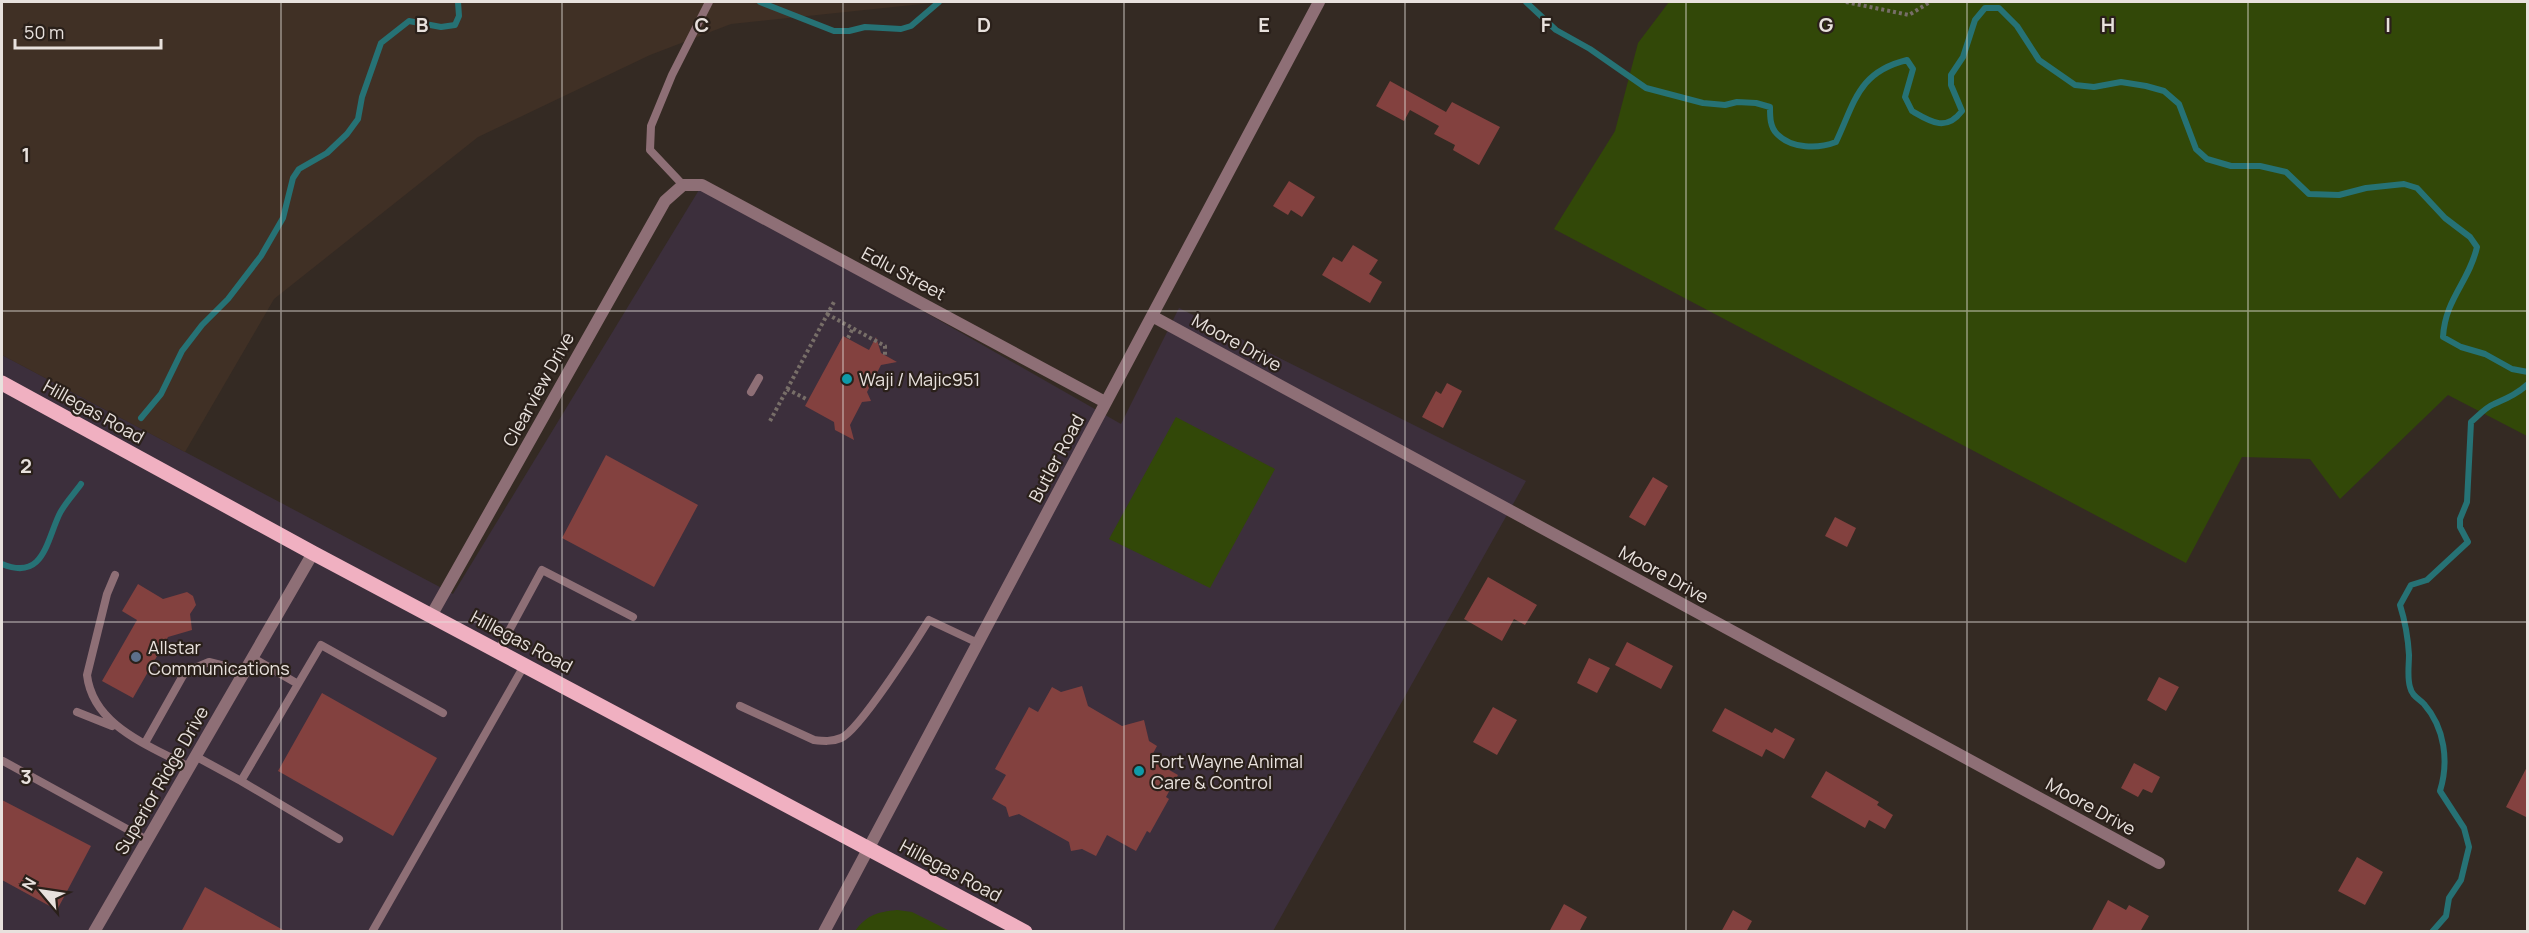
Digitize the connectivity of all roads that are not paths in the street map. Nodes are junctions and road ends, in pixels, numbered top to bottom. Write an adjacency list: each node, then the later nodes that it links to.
1 (709, 2): 3 (lane)
2 (1319, 2): 4 (street, Butler Road)
3 (683, 185): 8 (street, Edlu Street); 11 (street, Clearview Drive)
4 (1152, 316): 8 (street, Butler Road); 30 (street, Moore Drive)
5 (759, 378): 7 (lane)
6 (2, 383): 9 (main road, Hillegas Road)
7 (752, 392)
8 (1105, 402): 13 (street, Butler Road)
9 (313, 553): 11 (main road, Hillegas Road); 15 (street, Superior Ridge Drive)
10 (116, 575): 22 (lane)
11 (431, 616): 14 (main road, Hillegas Road)
12 (633, 617): 14 (lane)
13 (978, 643): 19 (lane); 29 (street, Butler Road)
14 (498, 651): 16 (main road, Hillegas Road)
15 (252, 658): 17 (street, Superior Ridge Drive); 18 (lane)
16 (525, 664): 29 (main road, Hillegas Road); 32 (lane)
17 (241, 677): 23 (lane); 25 (street, Superior Ridge Drive)
18 (298, 684): 21 (lane); 26 (lane)
19 (740, 706)
20 (77, 712): 22 (lane)
21 (443, 713)
22 (126, 733): 23 (lane)
23 (145, 743): 25 (lane)
24 (3, 761): 28 (lane)
25 (192, 762): 26 (lane); 28 (street, Superior Ridge Drive)
26 (241, 781): 27 (lane)
27 (339, 839)
28 (147, 840): 31 (street, Superior Ridge Drive)
29 (869, 848): 33 (street, Butler Road); 34 (main road, Hillegas Road)
30 (2159, 863)
31 (94, 932)
32 (372, 932)
33 (824, 932)
34 (1025, 932)

